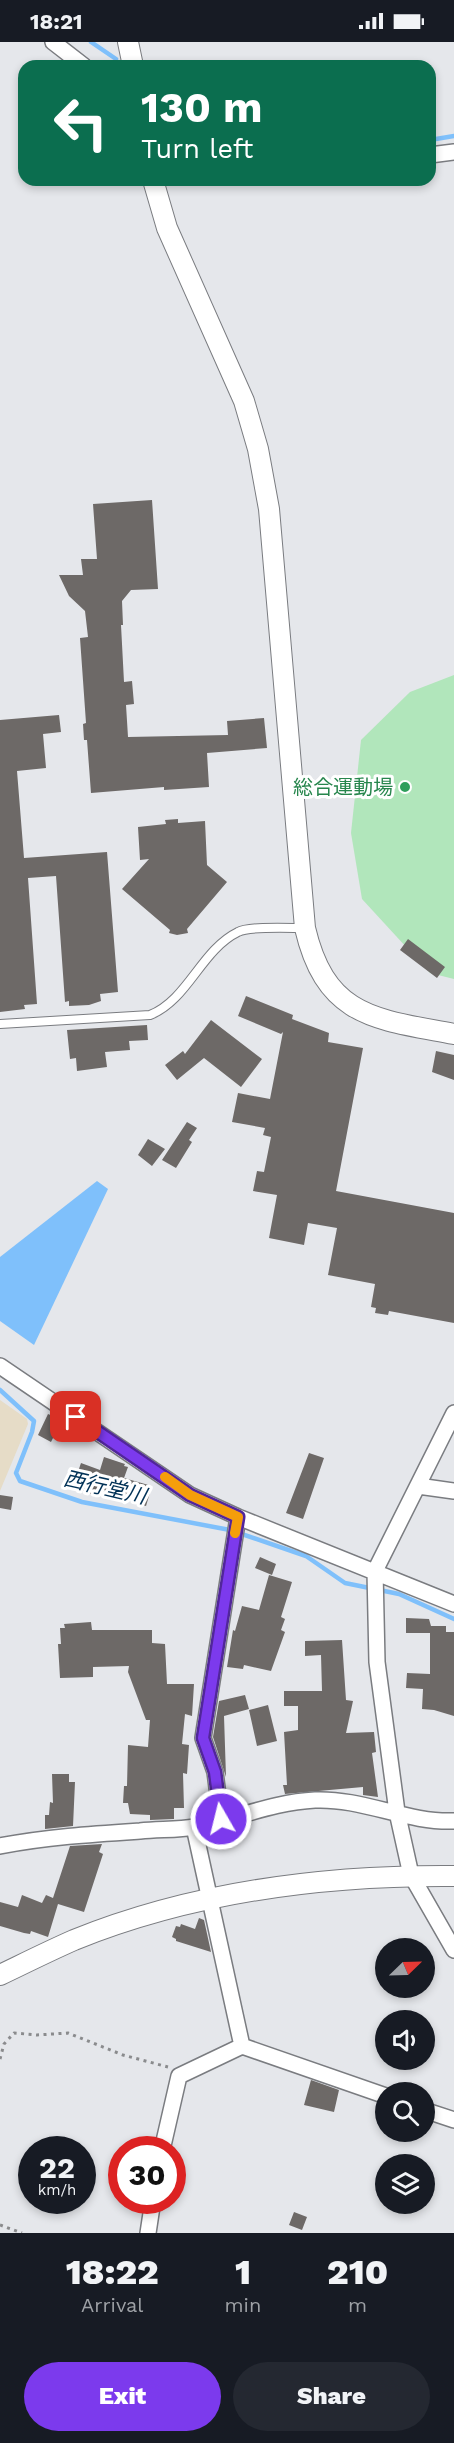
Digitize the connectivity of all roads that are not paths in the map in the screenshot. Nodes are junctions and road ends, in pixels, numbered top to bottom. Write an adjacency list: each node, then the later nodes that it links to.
1 (53, 42): 3 (street)
2 (128, 42): 4 (street)
3 (76, 60)
4 (132, 60)
5 (454, 152): 6 (street)
6 (436, 154)
7 (155, 186): 8 (street)
8 (305, 928): 9 (lane); 10 (street)
9 (0, 1024)
10 (454, 1034)
11 (0, 1366): 15 (street)
12 (454, 1413): 13 (street)
13 (418, 1486): 14 (street); 16 (street)
14 (454, 1491)
15 (236, 1527): 16 (street); 19 (street)
16 (375, 1583): 17 (street); 18 (street)
17 (454, 1604)
18 (396, 1812): 19 (street); 20 (street); 23 (street)
19 (221, 1819): 21 (street)
20 (454, 1821)
21 (194, 1827): 22 (street); 25 (street)
22 (0, 1846)
23 (411, 1875): 24 (street); 25 (street); 26 (street)
24 (454, 1875)
25 (210, 1898): 27 (street); 28 (street)
26 (454, 1950)
27 (0, 1975)
28 (242, 2046): 29 (street); 32 (street)
29 (375, 2092)
30 (435, 2114): 31 (street)
31 (454, 2120)
32 (165, 2136)
33 (151, 2214): 34 (street)
34 (148, 2233)

